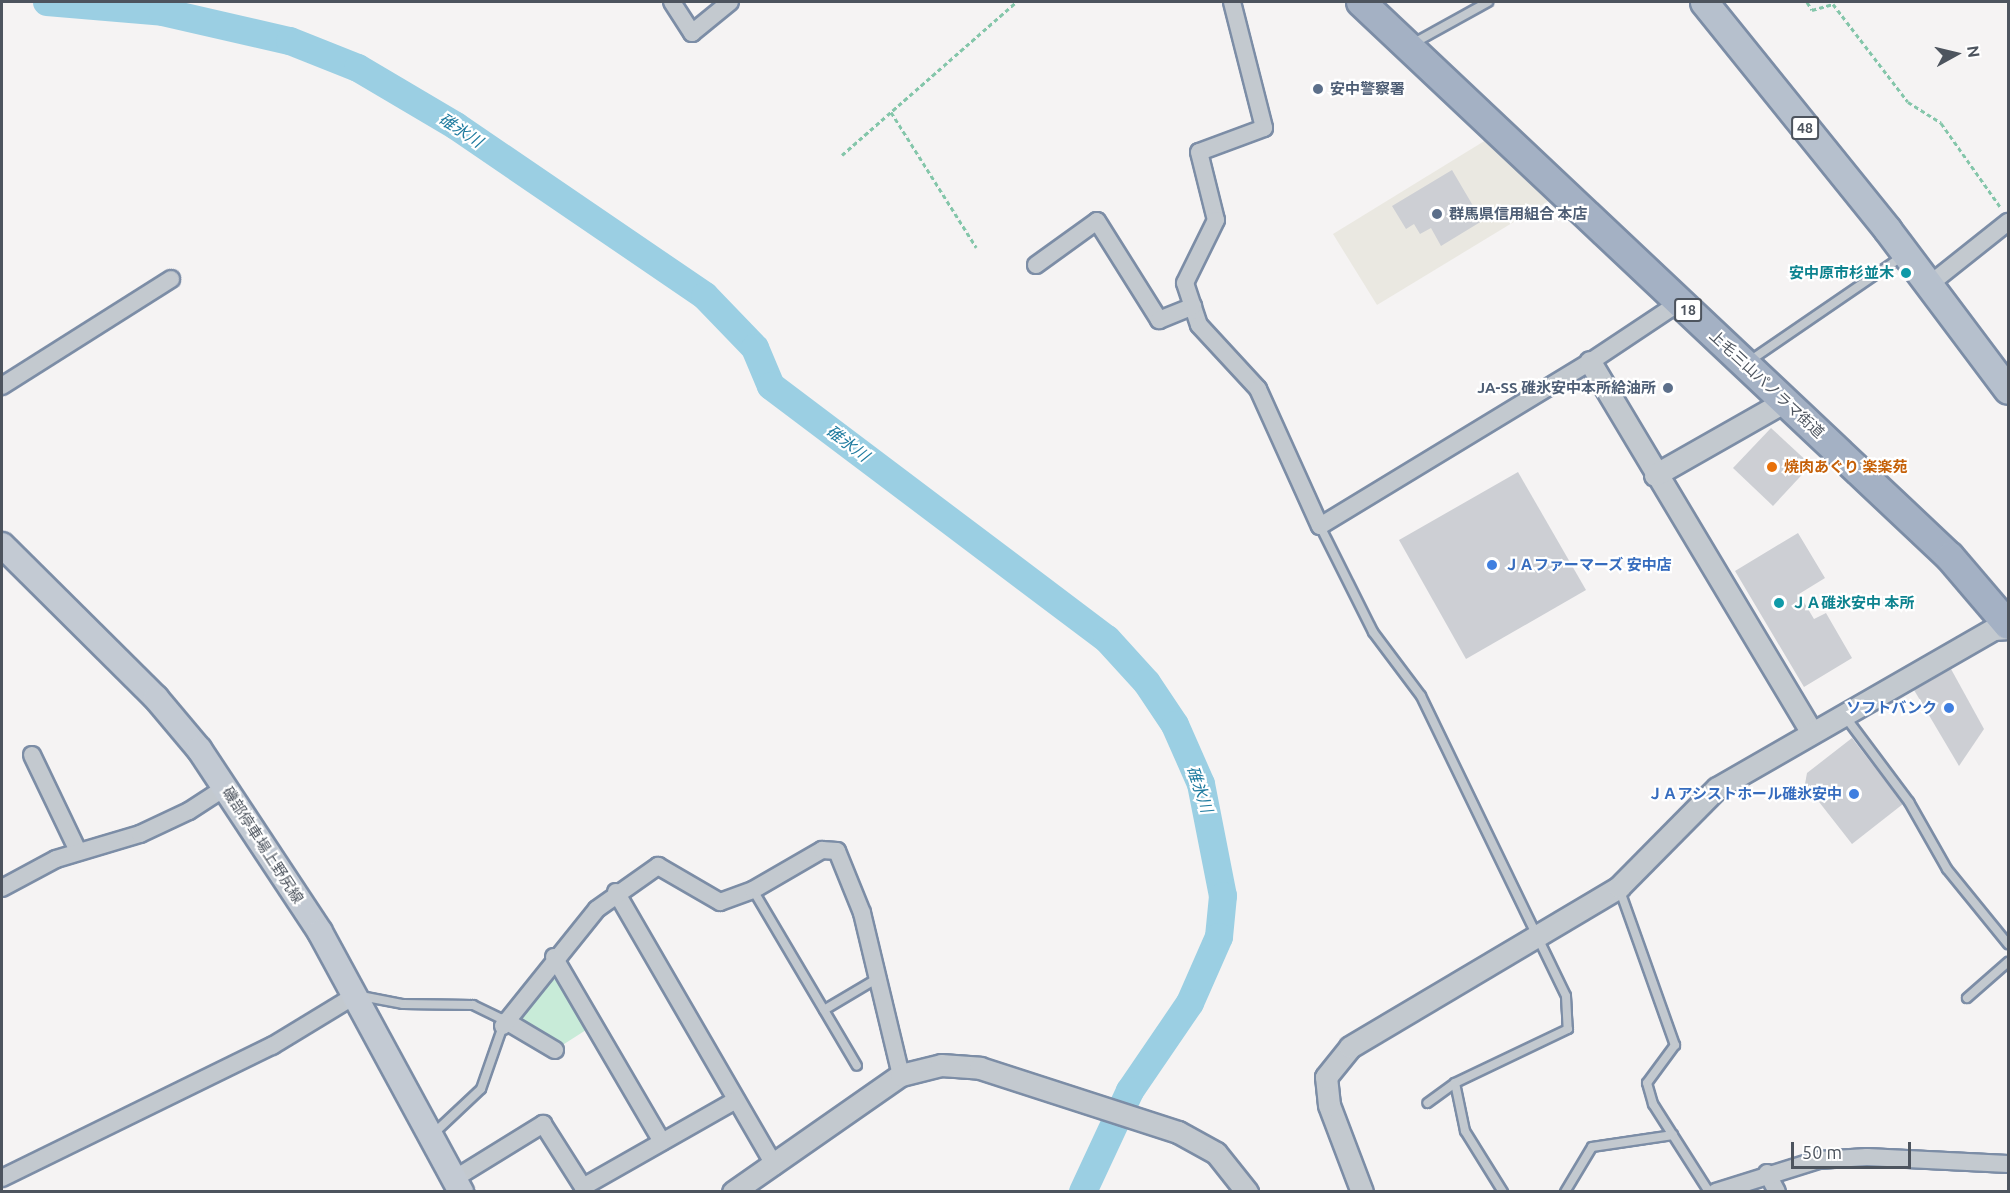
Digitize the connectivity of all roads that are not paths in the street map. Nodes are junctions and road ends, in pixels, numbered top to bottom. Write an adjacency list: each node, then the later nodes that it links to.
1 (672, 2): 2 (street)
2 (730, 2)
3 (1232, 2): 14 (street)
4 (1361, 2): 7 (highway, 上毛三山パノラマ街道 / 18)
5 (1488, 2): 7 (lane)
6 (1704, 2): 9 (main road, 48)
7 (1409, 46): 13 (highway, 上毛三山パノラマ街道 / 18)
8 (2005, 216): 12 (street)
9 (1906, 254): 12 (main road, 48); 16 (lane)
10 (1036, 266): 14 (street)
11 (171, 279): 17 (street)
12 (1930, 284): 18 (main road, 48)
13 (1680, 302): 15 (street); 16 (highway, 上毛三山パノラマ街道 / 18)
14 (1192, 306): 21 (street)
15 (1590, 362): 20 (street); 21 (street)
16 (1745, 364): 19 (highway, 上毛三山パノラマ街道 / 18)
17 (2, 386)
18 (2008, 390)
19 (1785, 401): 20 (street); 23 (highway, 上毛三山パノラマ街道 / 18)
20 (1655, 475): 25 (street)
21 (1320, 526): 33 (lane)
22 (2, 544): 27 (main road, 磯部停車場上野尻線)
23 (2008, 626): 24 (street)
24 (1844, 715): 25 (street); 34 (lane)
25 (1812, 733): 29 (street)
26 (32, 755): 28 (street)
27 (226, 787): 28 (street); 38 (main road, 磯部停車場上野尻線)
28 (78, 851): 30 (street)
29 (1619, 887): 33 (street); 48 (lane)
30 (2, 888)
31 (753, 890): 32 (street); 37 (street); 40 (lane)
32 (616, 892): 35 (street); 46 (street)
33 (1540, 935): 45 (lane); 58 (street)
34 (2008, 944)
35 (554, 957): 41 (street); 50 (street)
36 (2008, 962): 39 (lane)
37 (878, 978): 40 (lane); 44 (street)
38 (357, 995): 41 (lane); 49 (main road, 磯部停車場上野尻線); 54 (street)
39 (1967, 998)
40 (824, 1010): 43 (lane)
41 (504, 1023): 42 (street); 49 (lane)
42 (555, 1050)
43 (857, 1066)
44 (901, 1075): 52 (street); 57 (street)
45 (1455, 1083): 47 (lane); 59 (lane)
46 (736, 1100): 50 (street); 52 (street)
47 (1427, 1103)
48 (1673, 1135): 60 (lane); 61 (lane)
49 (431, 1136): 55 (main road, 磯部停車場上野尻線)
50 (662, 1142): 55 (street)
51 (2008, 1164): 53 (street)
52 (775, 1166): 56 (street)
53 (1767, 1173): 62 (street); 63 (street)
54 (2, 1179)
55 (457, 1185)
56 (733, 1191)
57 (1246, 1191)
58 (1362, 1191)
59 (1503, 1191)
60 (1565, 1191)
61 (1708, 1191)
62 (1716, 1191)
63 (1777, 1191)

